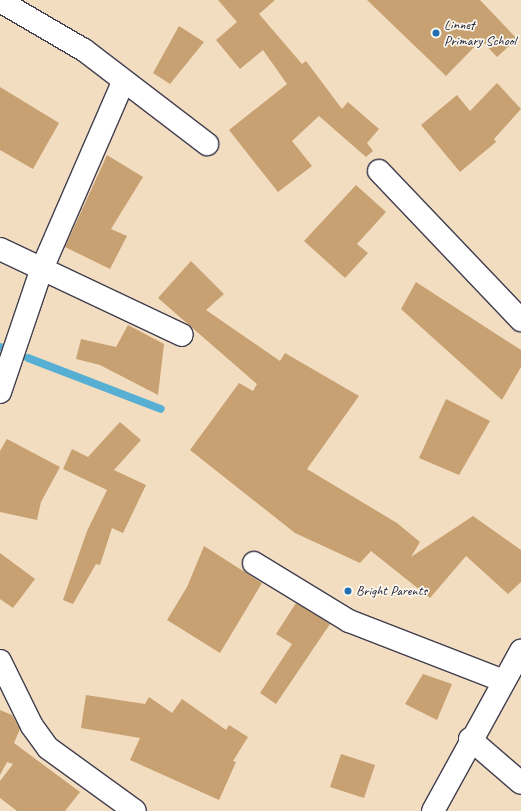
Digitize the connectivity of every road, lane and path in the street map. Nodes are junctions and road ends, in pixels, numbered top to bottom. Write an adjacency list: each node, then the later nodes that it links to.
1 (0, 1): 2 (street)
2 (123, 82): 3 (street); 6 (street)
3 (207, 144)
4 (380, 171): 7 (street)
5 (0, 249): 6 (street)
6 (41, 271): 8 (street); 9 (street)
7 (521, 320)
8 (182, 335)
9 (0, 392)
10 (254, 563): 13 (street)
11 (521, 651): 13 (street)
12 (0, 661): 16 (street)
13 (504, 681): 14 (street)
14 (470, 739): 15 (street); 17 (street)
15 (521, 783)
16 (135, 811)
17 (433, 811)

